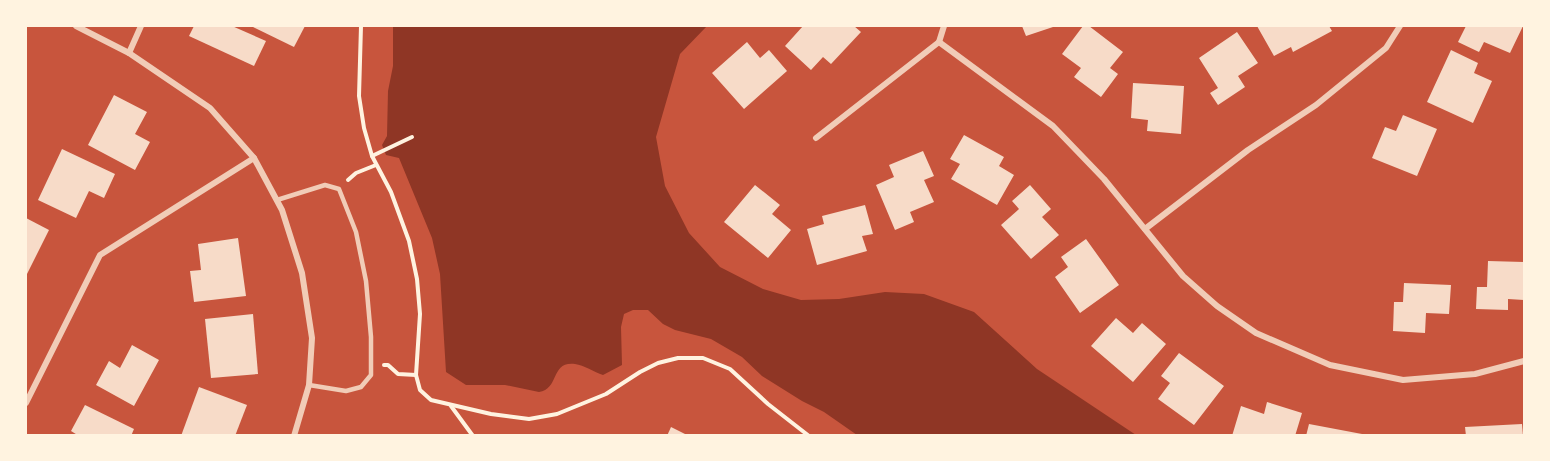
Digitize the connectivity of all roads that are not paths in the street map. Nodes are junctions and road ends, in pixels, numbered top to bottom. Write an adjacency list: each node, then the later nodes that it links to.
1 (76, 26): 6 (street)
2 (141, 26): 6 (street)
3 (944, 26): 5 (street)
4 (1400, 26): 10 (street)
5 (939, 42): 7 (street); 10 (street)
6 (129, 53): 8 (street)
7 (816, 138)
8 (254, 158): 9 (street); 13 (street)
9 (277, 200): 12 (street); 12 (lane)
10 (1145, 229): 11 (street)
11 (1524, 361)
12 (309, 385): 14 (street)
13 (26, 403)
14 (294, 435)

